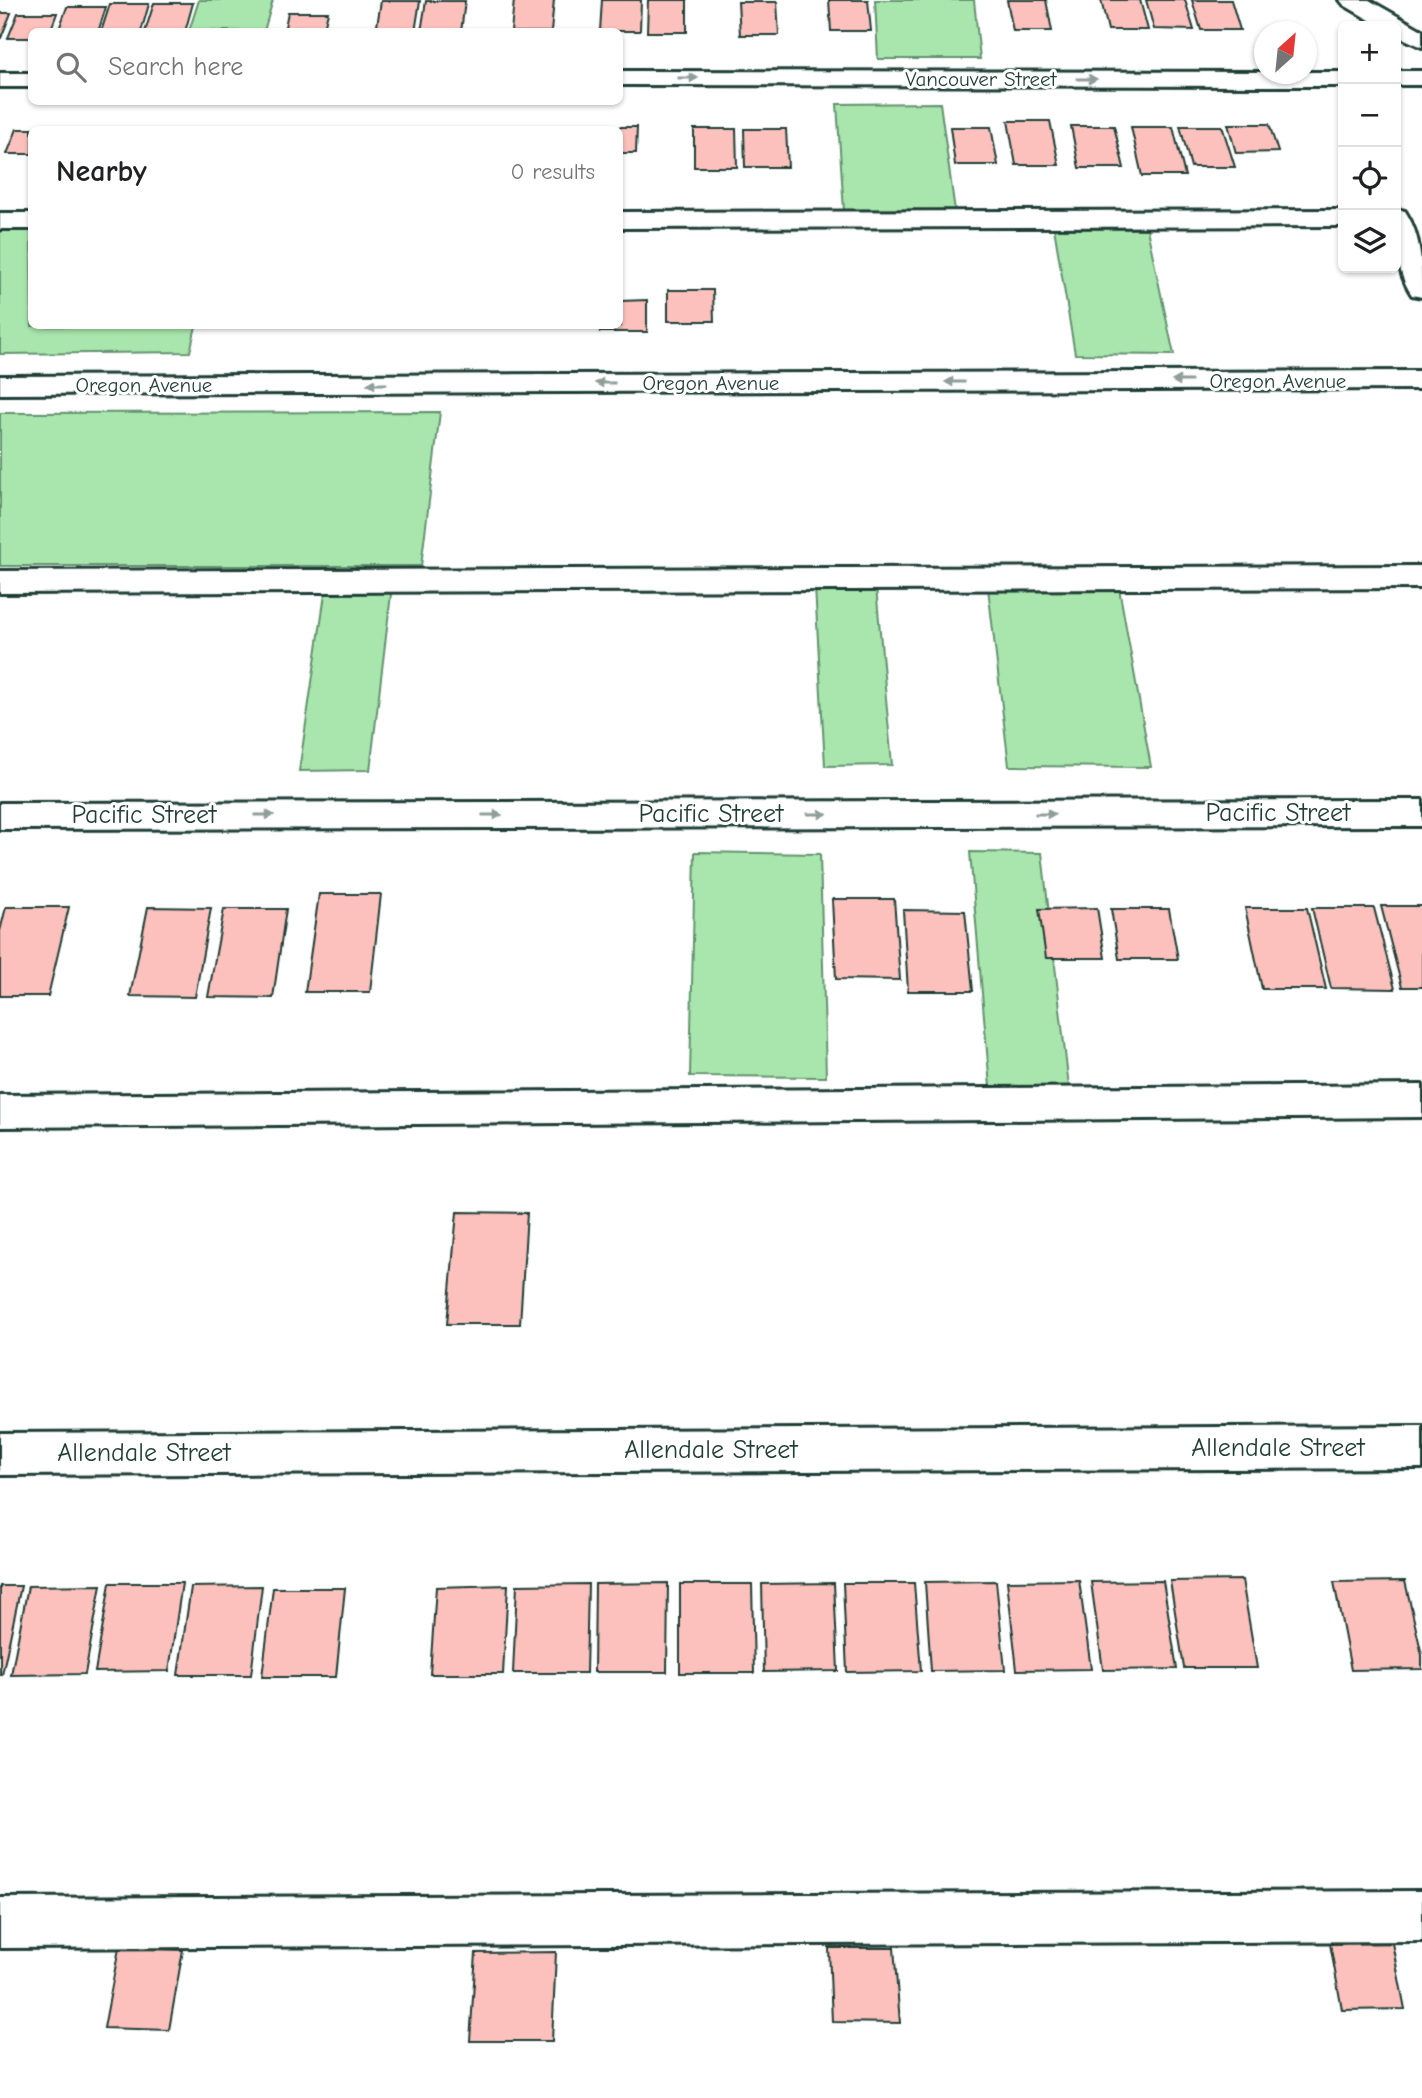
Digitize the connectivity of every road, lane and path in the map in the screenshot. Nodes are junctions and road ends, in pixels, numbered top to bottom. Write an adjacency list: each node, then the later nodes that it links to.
1 (1352, 0): 2 (street)
2 (1422, 40)
3 (623, 78): 6 (street, Vancouver Street, one-way to 6)
4 (1401, 78): 5 (street)
5 (1422, 78)
6 (1338, 79)
7 (0, 80): 8 (street)
8 (28, 80)
9 (1338, 218): 12 (street)
10 (1401, 218): 11 (street)
11 (1422, 218)
12 (623, 220)
13 (0, 221): 14 (street)
14 (28, 221)
15 (1401, 232): 16 (street)
16 (1422, 289)
17 (1422, 380): 18 (street, Oregon Avenue, one-way to 18)
18 (0, 385)
19 (1422, 577): 20 (street)
20 (0, 582)
21 (1422, 813): 22 (street, Pacific Street, one-way to 21)
22 (0, 816)
23 (1422, 1101): 24 (street)
24 (0, 1111)
25 (1422, 1447): 26 (street, Allendale Street)
26 (0, 1454)
27 (1422, 1916): 28 (street)
28 (0, 1923)

